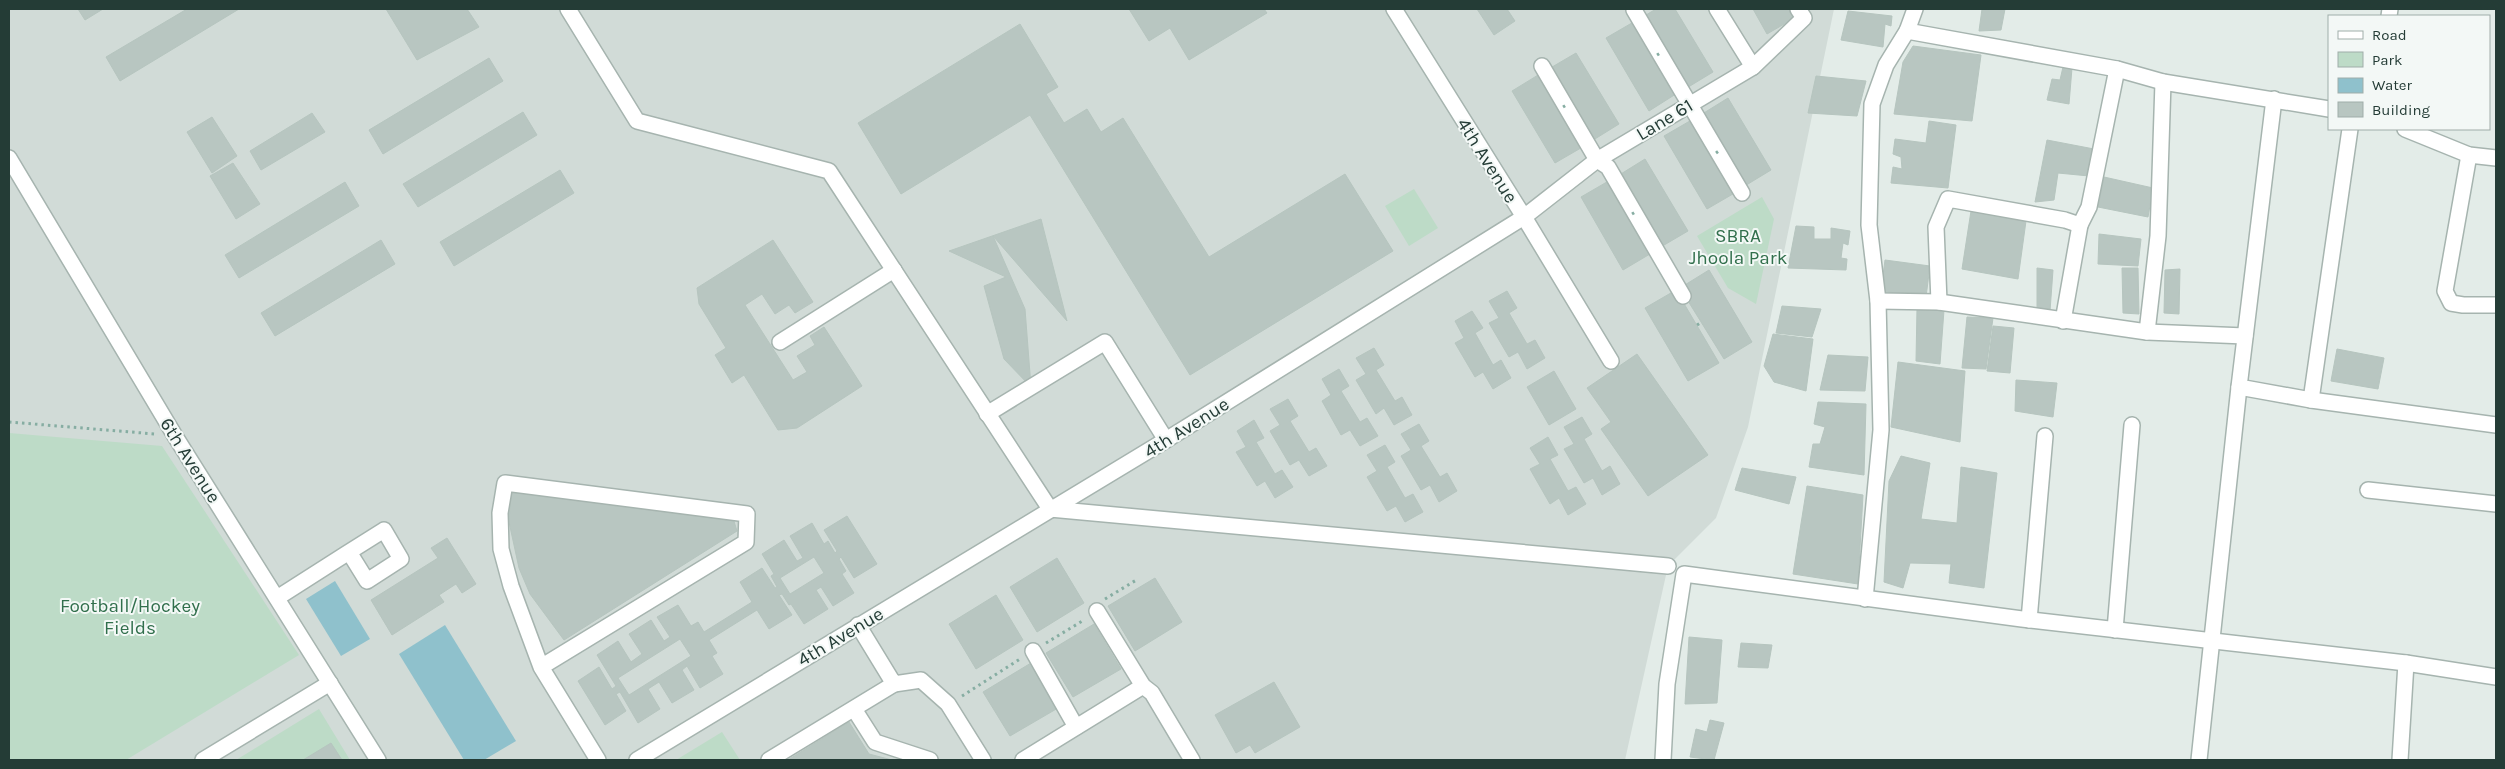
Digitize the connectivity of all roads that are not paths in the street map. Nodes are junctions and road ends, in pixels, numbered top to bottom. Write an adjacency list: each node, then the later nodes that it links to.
1 (568, 9): 24 (street)
2 (1394, 9): 22 (street, 4th Avenue)
3 (1718, 9): 9 (street)
4 (1798, 9): 9 (street, Lane 61)
5 (1915, 9): 7 (street)
6 (1634, 10): 13 (street)
7 (1907, 31): 10 (street); 26 (street)
8 (1542, 66): 19 (street)
9 (1752, 67): 13 (street, Lane 61)
10 (2117, 69): 11 (street); 23 (street)
11 (2163, 82): 12 (street); 30 (street)
12 (2274, 99): 14 (street); 31 (street)
13 (1690, 103): 19 (street, Lane 61); 21 (street)
14 (2328, 109)
15 (2350, 130): 35 (street)
16 (2407, 130): 17 (street)
17 (2469, 155): 18 (street); 28 (street)
18 (2496, 158)
19 (1597, 160): 22 (street, Lane 61); 25 (street)
20 (11, 164): 46 (street, 6th Avenue)
21 (1742, 193)
22 (1524, 216): 33 (street); 40 (street, 4th Avenue)
23 (2080, 225): 27 (street); 29 (street)
24 (894, 270): 32 (street); 36 (street)
25 (1683, 296)
26 (1878, 301): 27 (street); 47 (street)
27 (1939, 302): 29 (street)
28 (2496, 305)
29 (2063, 321): 30 (street)
30 (2147, 332): 31 (street)
31 (2245, 336): 34 (street)
32 (780, 342)
33 (1611, 360)
34 (2239, 387): 35 (street); 52 (street)
35 (2311, 400): 38 (street)
36 (987, 414): 40 (street); 43 (street)
37 (2132, 425): 51 (street)
38 (2496, 425)
39 (2044, 436): 49 (street)
40 (1166, 440): 43 (street, 4th Avenue)
41 (2368, 490): 42 (street)
42 (2496, 504)
43 (1050, 509): 45 (street); 50 (street, 4th Avenue)
44 (349, 552): 46 (street)
45 (1668, 566)
46 (277, 598): 57 (street, 6th Avenue)
47 (1865, 599): 49 (street); 71 (street)
48 (1097, 611): 59 (street)
49 (2029, 620): 51 (street)
50 (858, 625): 58 (street); 65 (street, 4th Avenue)
51 (2115, 630): 52 (street)
52 (2212, 641): 54 (street); 72 (street)
53 (1033, 652): 61 (street)
54 (2406, 663): 56 (street); 73 (street)
55 (541, 667): 55 (street); 64 (street)
56 (2496, 677)
57 (330, 683): 62 (street); 63 (street, 6th Avenue)
58 (894, 684): 60 (street); 68 (street)
59 (1143, 686): 61 (street); 70 (street)
60 (854, 709): 66 (street); 67 (street)
61 (1076, 727): 69 (street)
62 (203, 760)
63 (378, 760)
64 (598, 760)
65 (637, 760)
66 (768, 760)
67 (930, 760)
68 (983, 760)
69 (1024, 760)
70 (1192, 760)
71 (1662, 760)
72 (2199, 760)
73 (2400, 760)

